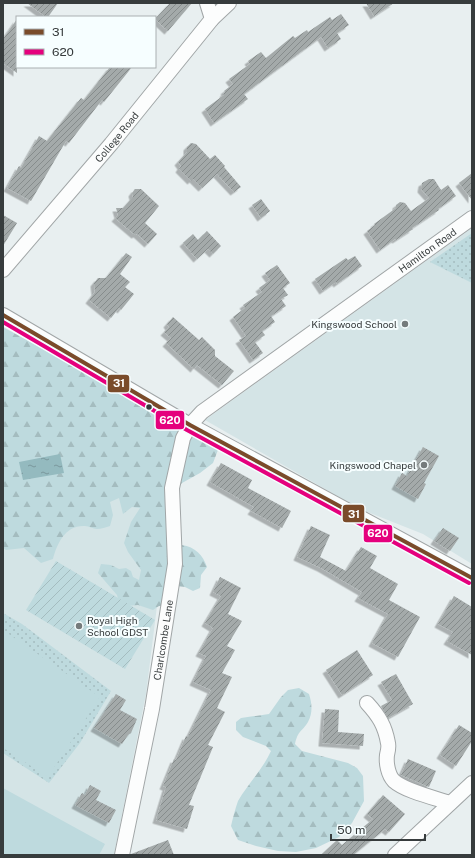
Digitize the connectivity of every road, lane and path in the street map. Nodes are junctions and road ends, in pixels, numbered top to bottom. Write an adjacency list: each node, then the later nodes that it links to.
1 (207, 3): 3 (street)
2 (227, 4): 3 (street, College Road)
3 (212, 19): 5 (street, College Road)
4 (472, 218): 7 (street, Hamilton Road)
5 (3, 270)
6 (3, 315): 7 (street)
7 (190, 425): 8 (street); 12 (street, Charlcombe Lane)
8 (472, 578)
9 (368, 703): 11 (street)
10 (472, 783): 11 (street)
11 (450, 804): 13 (street)
12 (122, 855)
13 (395, 855)

